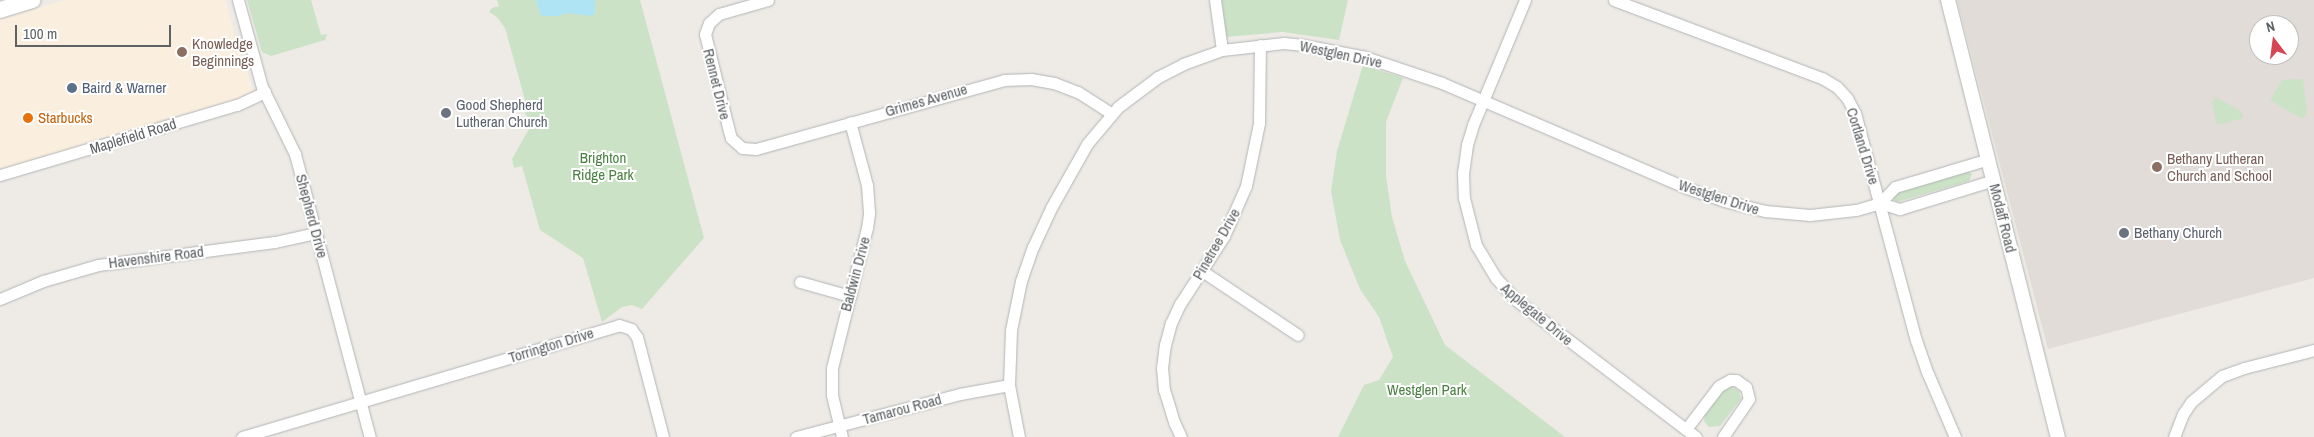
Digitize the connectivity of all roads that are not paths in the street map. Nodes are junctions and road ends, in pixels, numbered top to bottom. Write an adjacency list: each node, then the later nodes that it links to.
1 (33, 0): 8 (main road)
2 (238, 0): 11 (street, Shepherd Drive)
3 (768, 0): 15 (street, Rennet Drive)
4 (1215, 0): 10 (street)
5 (1526, 0): 12 (street, Applegate Drive)
6 (1614, 0): 19 (street, Cortland Drive)
7 (1948, 0): 16 (street, Modaff Road)
8 (0, 10)
9 (1260, 44): 10 (street, Westglen Drive); 12 (street, Westglen Drive); 21 (street, Pinetree Drive)
10 (1222, 50): 13 (street, Westglen Drive)
11 (265, 92): 17 (street, Maplefield Road); 20 (street, Shepherd Drive)
12 (1483, 100): 19 (street, Westglen Drive); 29 (street, Applegate Drive)
13 (1112, 114): 14 (street, Grimes Avenue); 27 (street, Westglen Drive)
14 (850, 122): 15 (street, Grimes Avenue); 23 (street, Baldwin Drive)
15 (737, 144)
16 (1989, 159): 18 (street, Modaff Road); 19 (street, Westglen Drive)
17 (0, 175)
18 (1994, 180): 19 (street, Westglen Drive); 40 (street, Modaff Road)
19 (1880, 203): 39 (street, Cortland Drive)
20 (316, 232): 24 (street, Havenshire Road); 28 (street, Shepherd Drive)
21 (1202, 271): 25 (street); 36 (street, Pinetree Drive)
22 (800, 282): 23 (street)
23 (850, 296): 30 (street, Baldwin Drive)
24 (0, 299)
25 (1298, 335)
26 (2314, 350): 41 (street)
27 (1009, 385): 30 (street, Tamarou Road); 35 (street, Westglen Drive)
28 (362, 402): 31 (street); 32 (street, Shepherd Drive); 33 (street, Torrington Drive)
29 (1686, 429): 37 (street, Applegate Drive); 38 (street)
30 (840, 431): 34 (street, Tamarou Road)
31 (242, 437)
32 (370, 437)
33 (663, 437)
34 (796, 437)
35 (1019, 437)
36 (1181, 437)
37 (1696, 437)
38 (1723, 437)
39 (1955, 437)
40 (2058, 437)
41 (2174, 437)

